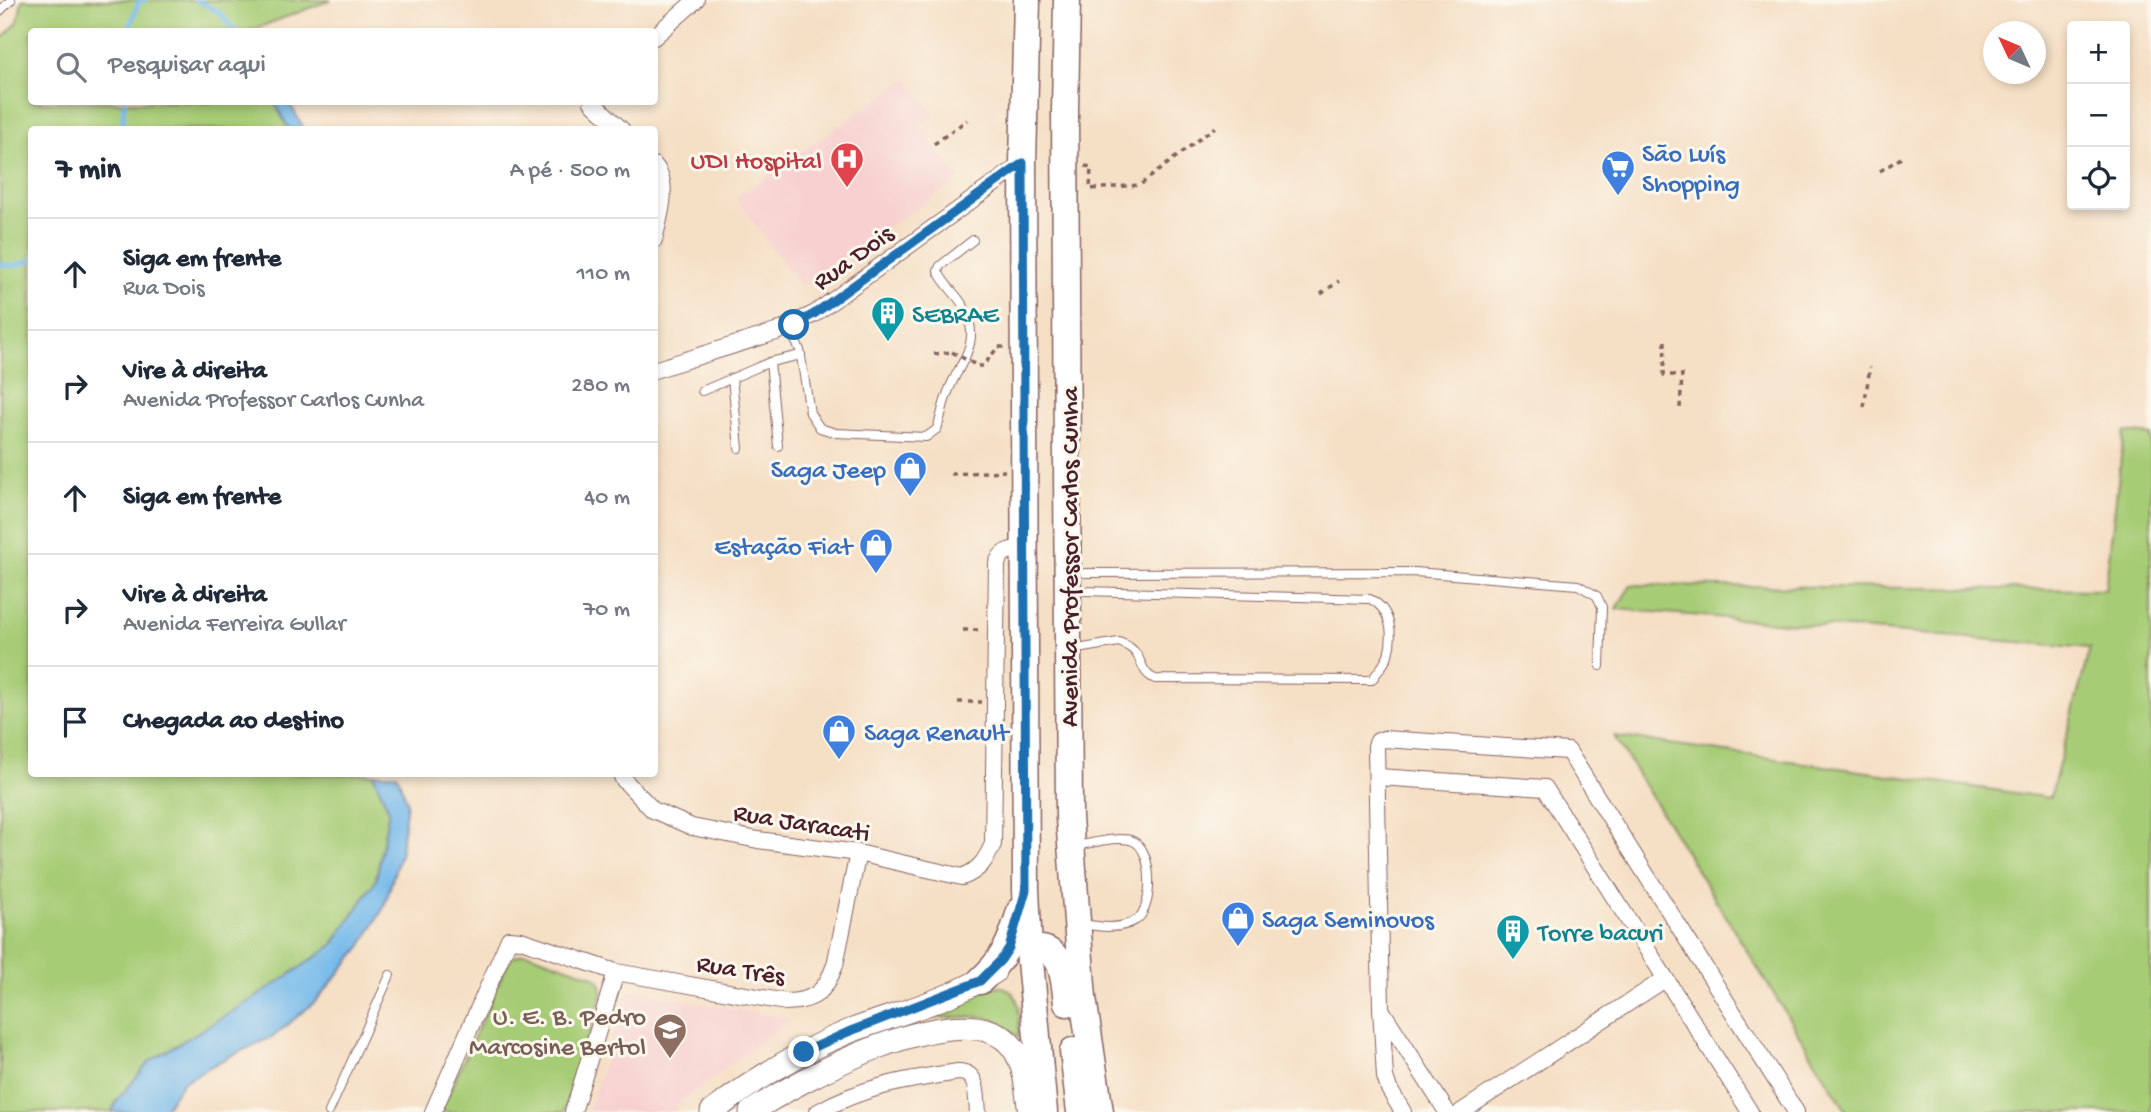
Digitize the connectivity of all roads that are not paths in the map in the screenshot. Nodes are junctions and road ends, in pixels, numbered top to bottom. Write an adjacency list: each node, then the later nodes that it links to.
1 (11, 0): 5 (lane)
2 (696, 0): 6 (street)
3 (1027, 0): 9 (main road, Avenida Professor Carlos Cunha)
4 (1067, 0): 24 (main road, Avenida Professor Carlos Cunha)
5 (0, 11)
6 (658, 33)
7 (595, 105): 8 (street)
8 (618, 126)
9 (1023, 163): 13 (street, Rua Dois); 21 (main road, Avenida Professor Carlos Cunha)
10 (658, 169): 11 (street)
11 (658, 217)
12 (973, 240): 14 (lane)
13 (788, 327): 14 (lane); 16 (street, Rua Dois)
14 (801, 355): 15 (lane)
15 (770, 362): 17 (lane); 19 (lane)
16 (658, 369)
17 (732, 378): 18 (lane); 20 (lane)
18 (702, 391)
19 (778, 446)
20 (739, 448)
21 (1024, 548): 26 (main road, Avenida Professor Carlos Cunha); 27 (street)
22 (1086, 573): 25 (lane)
23 (1084, 591): 24 (lane)
24 (1068, 651): 30 (main road, Avenida Professor Carlos Cunha)
25 (1600, 666)
26 (1025, 733): 27 (street); 32 (main road, Avenida Professor Carlos Cunha)
27 (994, 735): 31 (street, Rua Jaracati)
28 (622, 777): 31 (street, Rua Jaracati)
29 (1378, 777): 37 (street); 39 (street); 55 (street)
30 (1071, 846): 33 (main road, Avenida Professor Carlos Cunha); 33 (lane)
31 (858, 853): 35 (street, Rua Três)
32 (1026, 890): 34 (main road, Avenida Professor Carlos Cunha); 38 (main road)
33 (1077, 923): 50 (main road, Avenida Professor Carlos Cunha)
34 (1028, 950): 38 (main road); 48 (main road, Avenida Professor Carlos Cunha); 49 (main road)
35 (616, 972): 42 (street, Rua Três); 43 (street)
36 (390, 975): 41 (lane)
37 (1665, 979): 53 (street); 54 (street)
38 (980, 981): 44 (main road)
39 (1381, 1008): 51 (street); 52 (street)
40 (758, 1109): 47 (main road)
41 (329, 1112)
42 (433, 1112)
43 (573, 1112)
44 (712, 1112)
45 (818, 1112): 46 (street)
46 (978, 1112)
47 (1030, 1112)
48 (1044, 1112)
49 (1080, 1112)
50 (1100, 1112)
51 (1404, 1112)
52 (1447, 1112)
53 (1461, 1112)
54 (1751, 1112)
55 (1796, 1112)

